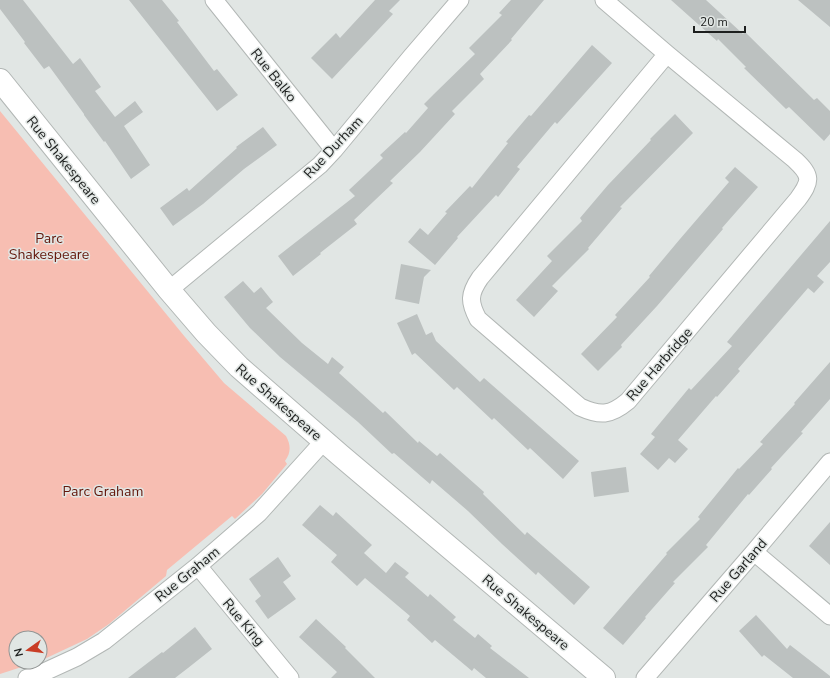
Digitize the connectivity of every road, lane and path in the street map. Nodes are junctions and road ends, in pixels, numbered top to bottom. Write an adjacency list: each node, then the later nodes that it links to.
1 (214, 0): 6 (street, Rue Balko)
2 (460, 0): 6 (street, Rue Durham)
3 (604, 0): 4 (street, Rue Harbridge)
4 (667, 54): 4 (street, Rue Harbridge)
5 (0, 80): 7 (street, Rue Shakespeare)
6 (334, 150): 7 (street, Rue Durham)
7 (169, 290): 8 (street, Rue Shakespeare)
8 (324, 441): 11 (street, Rue Graham); 15 (street, Rue Shakespeare)
9 (830, 462): 10 (street, Rue Garland)
10 (754, 552): 12 (street); 16 (street, Rue Garland)
11 (198, 566): 13 (street, Rue Graham); 14 (street, Rue King)
12 (830, 616)
13 (27, 678)
14 (290, 678)
15 (604, 678)
16 (645, 678)

